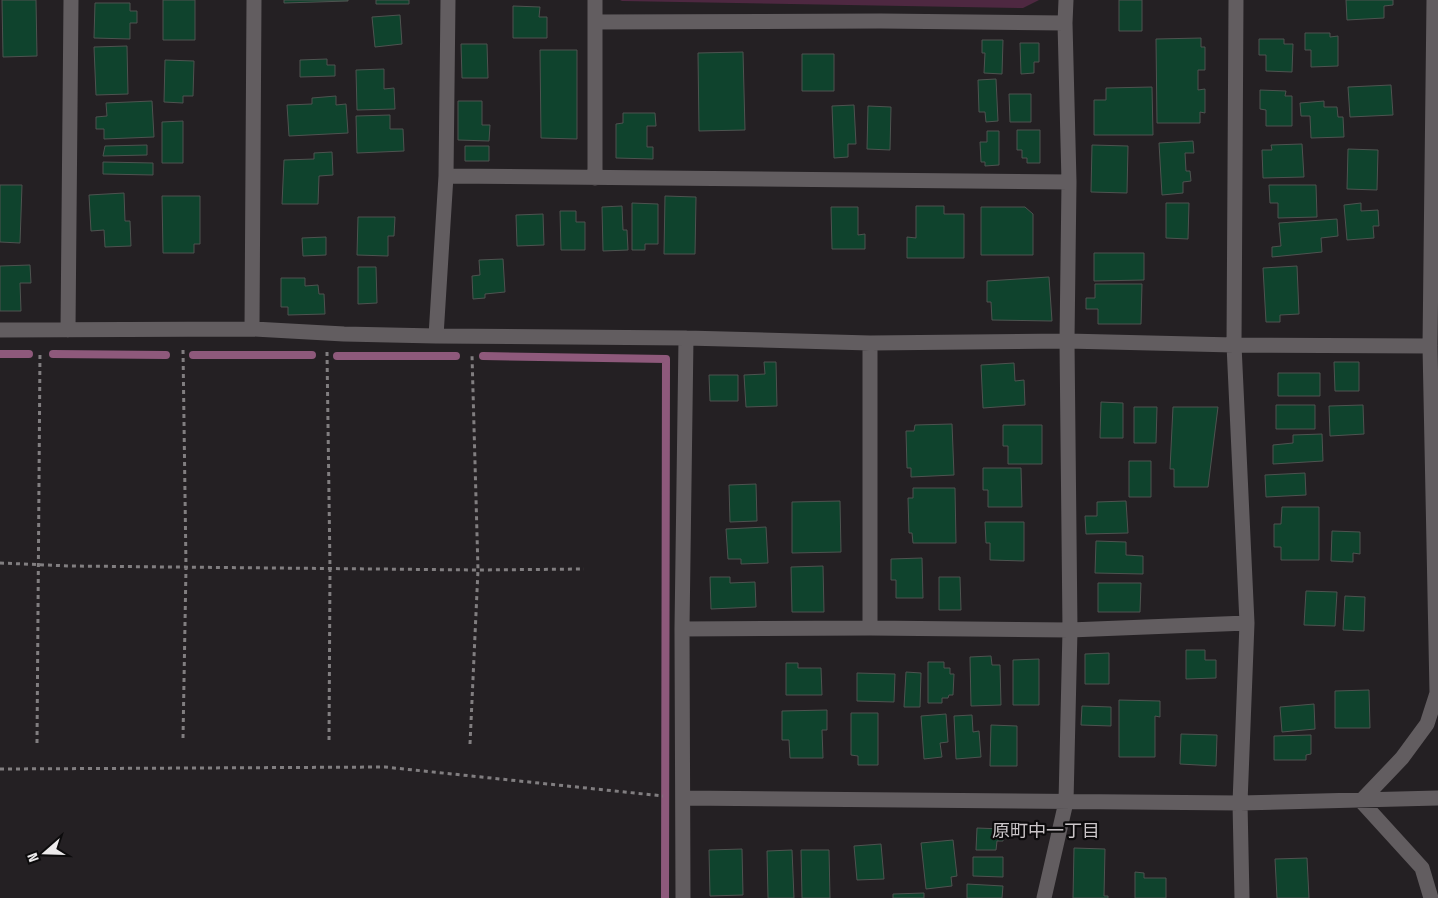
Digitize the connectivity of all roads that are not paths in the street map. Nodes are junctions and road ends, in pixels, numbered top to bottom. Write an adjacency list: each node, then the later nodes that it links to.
1 (71, 0): 16 (street)
2 (254, 0): 14 (street)
3 (448, 0): 11 (street)
4 (595, 0): 8 (street)
5 (1066, 0): 9 (street)
6 (1236, 0): 21 (street)
7 (1434, 0): 10 (street)
8 (595, 22): 9 (street); 12 (street)
9 (1065, 23): 13 (street)
10 (1435, 146): 22 (street)
11 (446, 176): 12 (street); 17 (street)
12 (595, 178): 13 (street)
13 (1069, 182): 19 (street)
14 (252, 329): 16 (street); 17 (street)
15 (0, 330): 16 (street)
16 (68, 330)
17 (436, 336): 18 (street)
18 (686, 338): 20 (street); 25 (street)
19 (1067, 341): 20 (street); 21 (street); 26 (street)
20 (870, 343): 24 (street)
21 (1234, 344): 22 (street); 23 (street)
22 (1430, 346): 29 (street)
23 (1247, 623): 26 (street); 31 (street)
24 (870, 628): 25 (street); 26 (street)
25 (682, 629): 27 (street)
26 (1070, 630): 30 (street)
27 (683, 798): 30 (street); 32 (street)
28 (1438, 798): 29 (street)
29 (1361, 801): 31 (street); 35 (street)
30 (1066, 802): 31 (street); 33 (street)
31 (1240, 803): 34 (street)
32 (683, 898)
33 (1044, 898)
34 (1242, 898)
35 (1431, 898)

